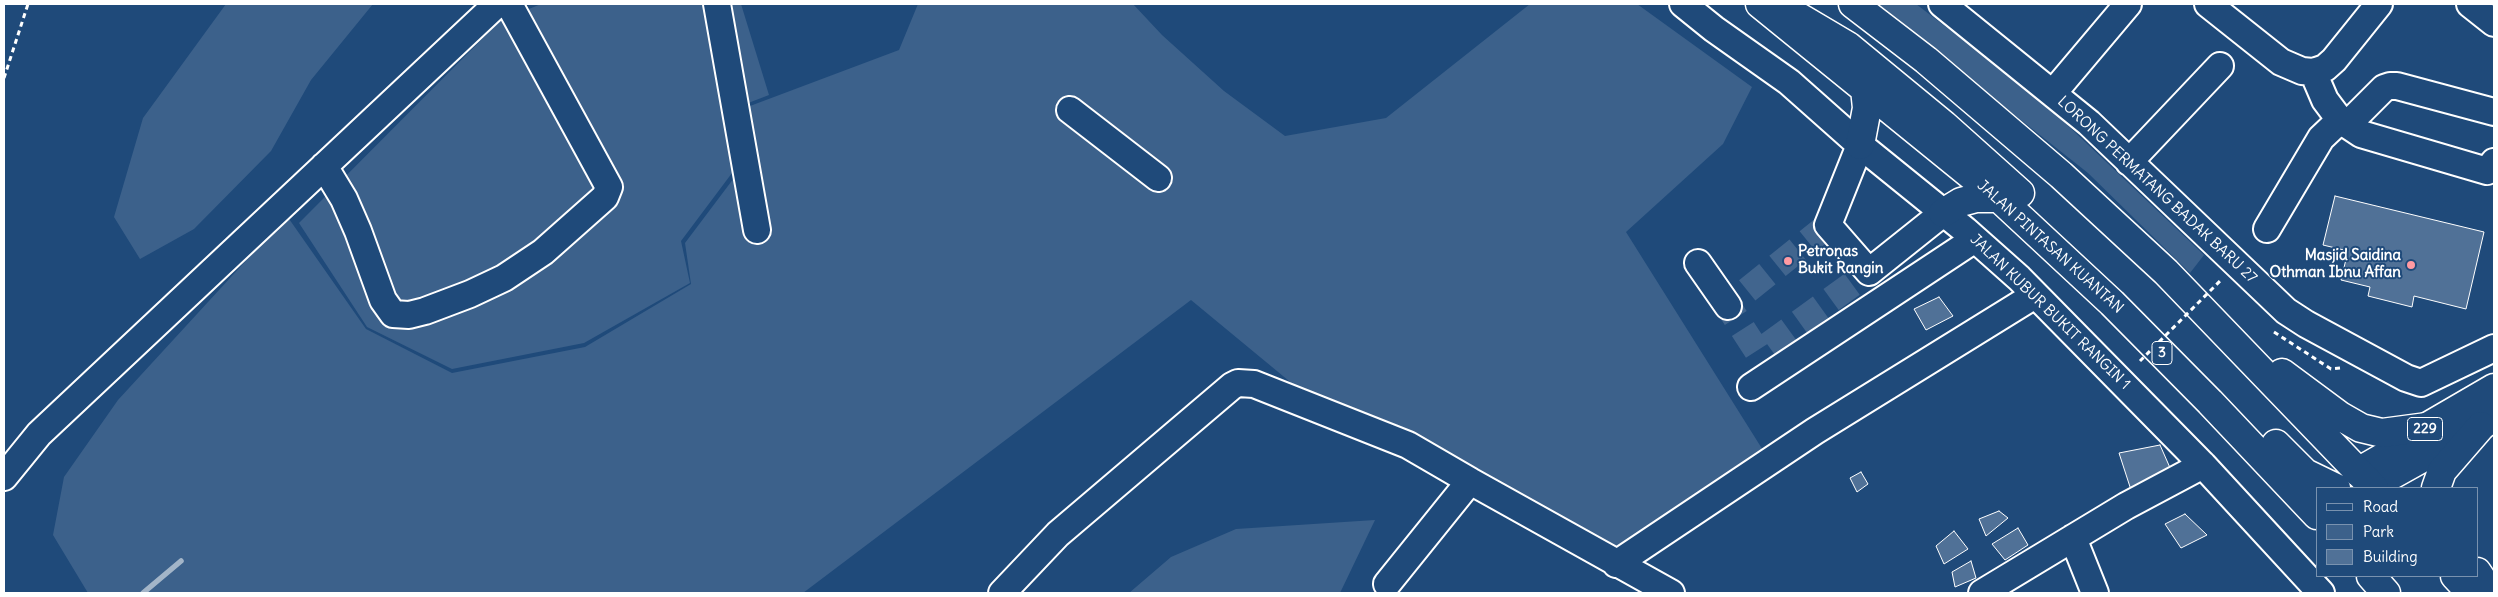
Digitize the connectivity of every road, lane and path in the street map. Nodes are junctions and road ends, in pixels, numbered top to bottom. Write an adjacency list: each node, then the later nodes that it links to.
1 (28, 4): 17 (path)
2 (496, 4): 26 (street)
3 (509, 4): 26 (street)
4 (717, 4): 31 (street)
5 (1683, 4): 23 (street, JALAN KUBUR BUKIT RANGIN 1)
6 (1760, 4): 18 (main road, JALAN PINTASAN KUANTAN / 3)
7 (1772, 4): 48 (main road)
8 (1853, 4): 37 (main road)
9 (1942, 4): 19 (street, LORONG PERMATANG BADAK BARU 27)
10 (2128, 4): 19 (street, LORONG PERMATANG BADAK BARU 27)
11 (2208, 4): 16 (street)
12 (2379, 4): 16 (street)
13 (2470, 4): 14 (street)
14 (2494, 23)
15 (2220, 66): 24 (street)
16 (2313, 72): 22 (street)
17 (4, 78)
18 (1865, 89): 23 (main road); 28 (main road, JALAN PINTASAN KUANTAN / 3)
19 (2053, 92): 24 (street, LORONG PERMATANG BADAK BARU 27)
20 (1070, 110): 27 (street)
21 (2494, 112): 22 (street)
22 (2343, 122): 25 (street); 30 (street)
23 (1860, 145): 29 (street, JALAN KUBUR BUKIT RANGIN 1); 29 (street)
24 (2129, 162): 38 (street, LORONG PERMATANG BADAK BARU 27)
25 (2494, 162)
26 (324, 166): 45 (street)
27 (1158, 178)
28 (1999, 198): 29 (main road); 50 (main road, JALAN PINTASAN KUANTAN / 3)
29 (1944, 213): 32 (street, JALAN KUBUR BUKIT RANGIN 1)
30 (2266, 229)
31 (757, 230)
32 (1975, 239): 35 (street, JALAN KUBUR BUKIT RANGIN 1); 40 (street)
33 (1698, 263): 36 (street)
34 (2220, 281): 39 (path, bridge)
35 (2035, 295): 44 (street, JALAN KUBUR BUKIT RANGIN 1); 52 (street)
36 (1728, 306)
37 (2224, 331): 43 (main road); 47 (main road)
38 (2494, 348)
39 (2140, 361)
40 (1751, 387)
41 (2494, 388): 43 (main road, 229)
42 (2487, 422): 47 (main road, 229); 49 (main road)
43 (2427, 427): 47 (main road, 229)
44 (2203, 465): 51 (street); 62 (street, JALAN KUBUR BUKIT RANGIN 1)
45 (4, 477)
46 (1470, 481): 52 (street); 56 (street); 58 (street)
47 (2364, 484)
48 (2333, 487)
49 (2436, 487)
50 (2316, 514)
51 (2073, 538): 60 (street); 61 (street)
52 (1616, 564): 59 (street)
53 (2478, 574): 64 (main road)
54 (2374, 577): 57 (main road)
55 (2456, 577): 63 (main road)
56 (1387, 584)
57 (2396, 584)
58 (1002, 593)
59 (1670, 593)
60 (1982, 593)
61 (2095, 593)
62 (2321, 593)
63 (2471, 593)
64 (2491, 593)

